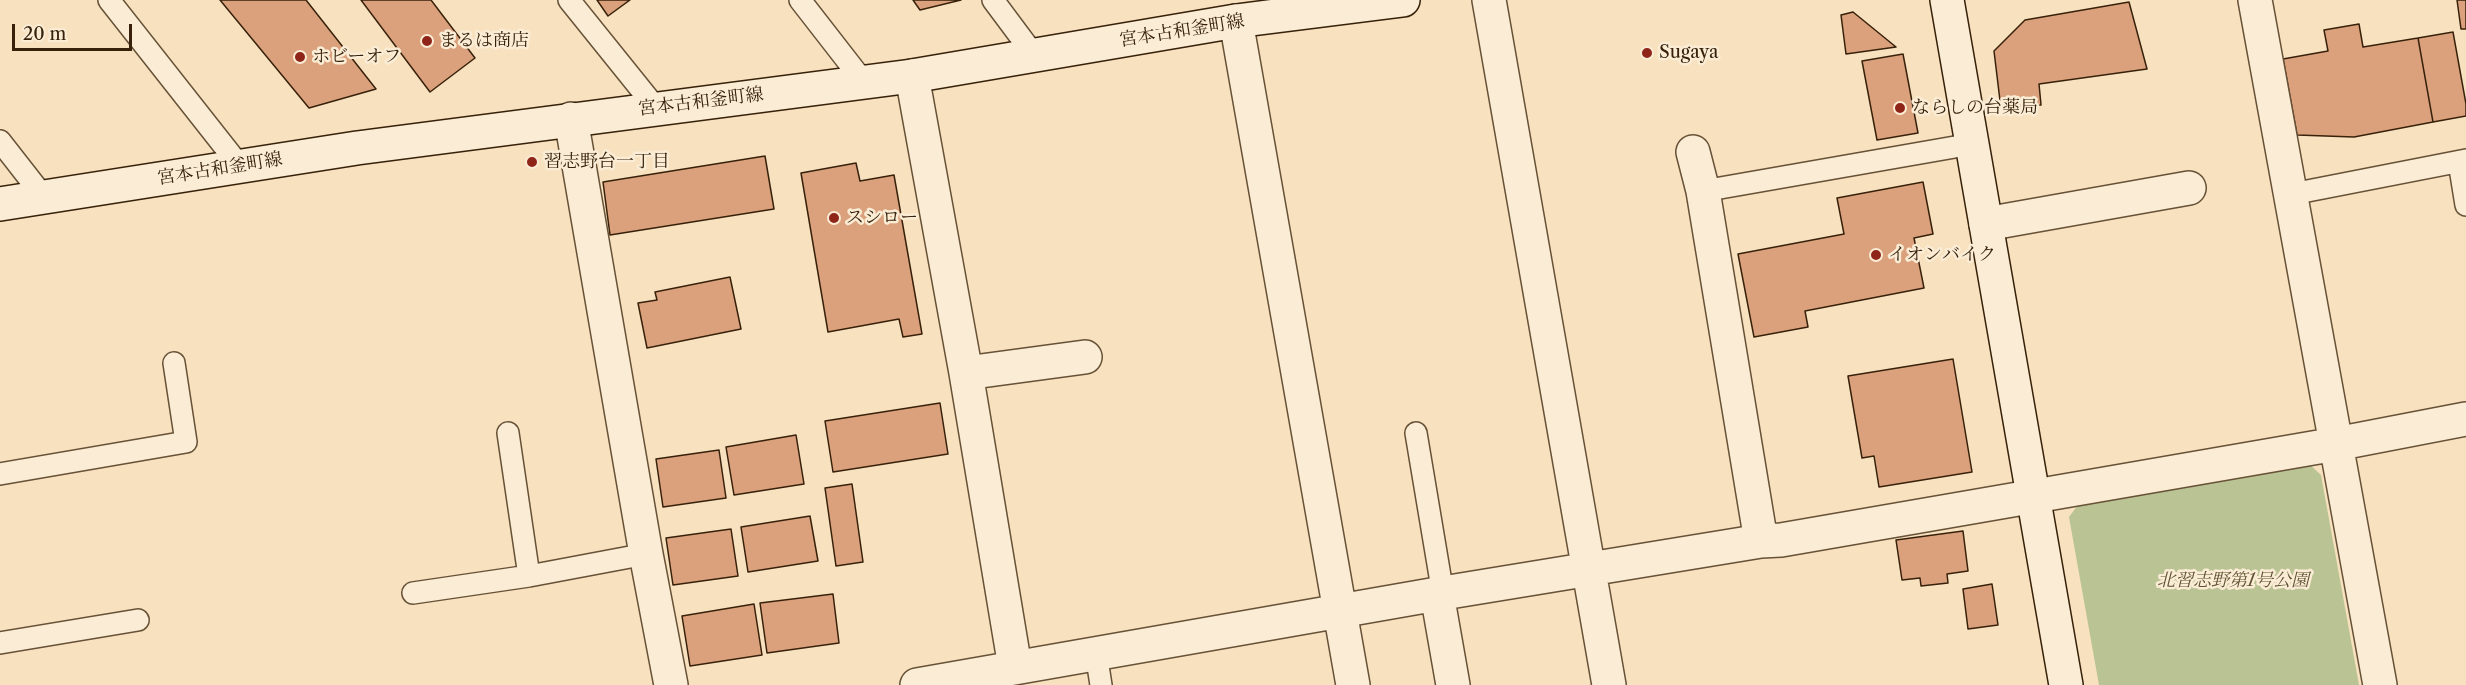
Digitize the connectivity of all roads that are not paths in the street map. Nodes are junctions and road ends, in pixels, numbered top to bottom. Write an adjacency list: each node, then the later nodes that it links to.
1 (109, 0): 19 (lane)
2 (569, 0): 13 (lane)
3 (800, 0): 12 (lane)
4 (993, 0): 10 (lane)
5 (1402, 0): 9 (street, 宮本古和釜町線)
6 (1489, 0): 38 (street)
7 (1947, 0): 16 (street)
8 (2255, 0): 22 (street)
9 (1244, 13): 10 (street, 宮本古和釜町線); 42 (street)
10 (1034, 56): 11 (street, 宮本古和釜町線)
11 (912, 76): 12 (street, 宮本古和釜町線); 29 (street)
12 (863, 81): 13 (street, 宮本古和釜町線)
13 (656, 108): 14 (street, 宮本古和釜町線)
14 (571, 119): 19 (street, 宮本古和釜町線); 37 (street)
15 (0, 141): 23 (lane)
16 (1972, 144): 21 (lane); 26 (street)
17 (1693, 152): 21 (street)
18 (2462, 161): 22 (lane); 25 (lane)
19 (239, 165): 23 (street, 宮本古和釜町線)
20 (2189, 188): 26 (street)
21 (1703, 191): 36 (street)
22 (2292, 194): 33 (street)
23 (43, 196): 24 (street, 宮本古和釜町線)
24 (0, 204)
25 (2466, 205)
26 (1986, 224): 35 (street)
27 (1086, 357): 29 (street)
28 (174, 363): 34 (lane)
29 (966, 373): 46 (street)
30 (2466, 419): 33 (street)
31 (508, 433): 39 (lane)
32 (1416, 433): 41 (lane)
33 (2336, 444): 35 (street); 54 (street)
34 (0, 474)
35 (2032, 496): 36 (street); 53 (street)
36 (1761, 541): 38 (street)
37 (646, 554): 39 (lane); 47 (street)
38 (1588, 570): 41 (street); 52 (street)
39 (529, 576): 40 (lane)
40 (413, 593)
41 (1440, 594): 42 (street); 51 (street)
42 (1340, 611): 45 (street); 50 (street)
43 (138, 620): 44 (lane)
44 (0, 644)
45 (1096, 653): 46 (street); 49 (lane)
46 (1015, 667): 48 (street)
47 (671, 685)
48 (917, 685)
49 (1101, 685)
50 (1353, 685)
51 (1453, 685)
52 (1609, 685)
53 (2066, 685)
54 (2379, 685)

